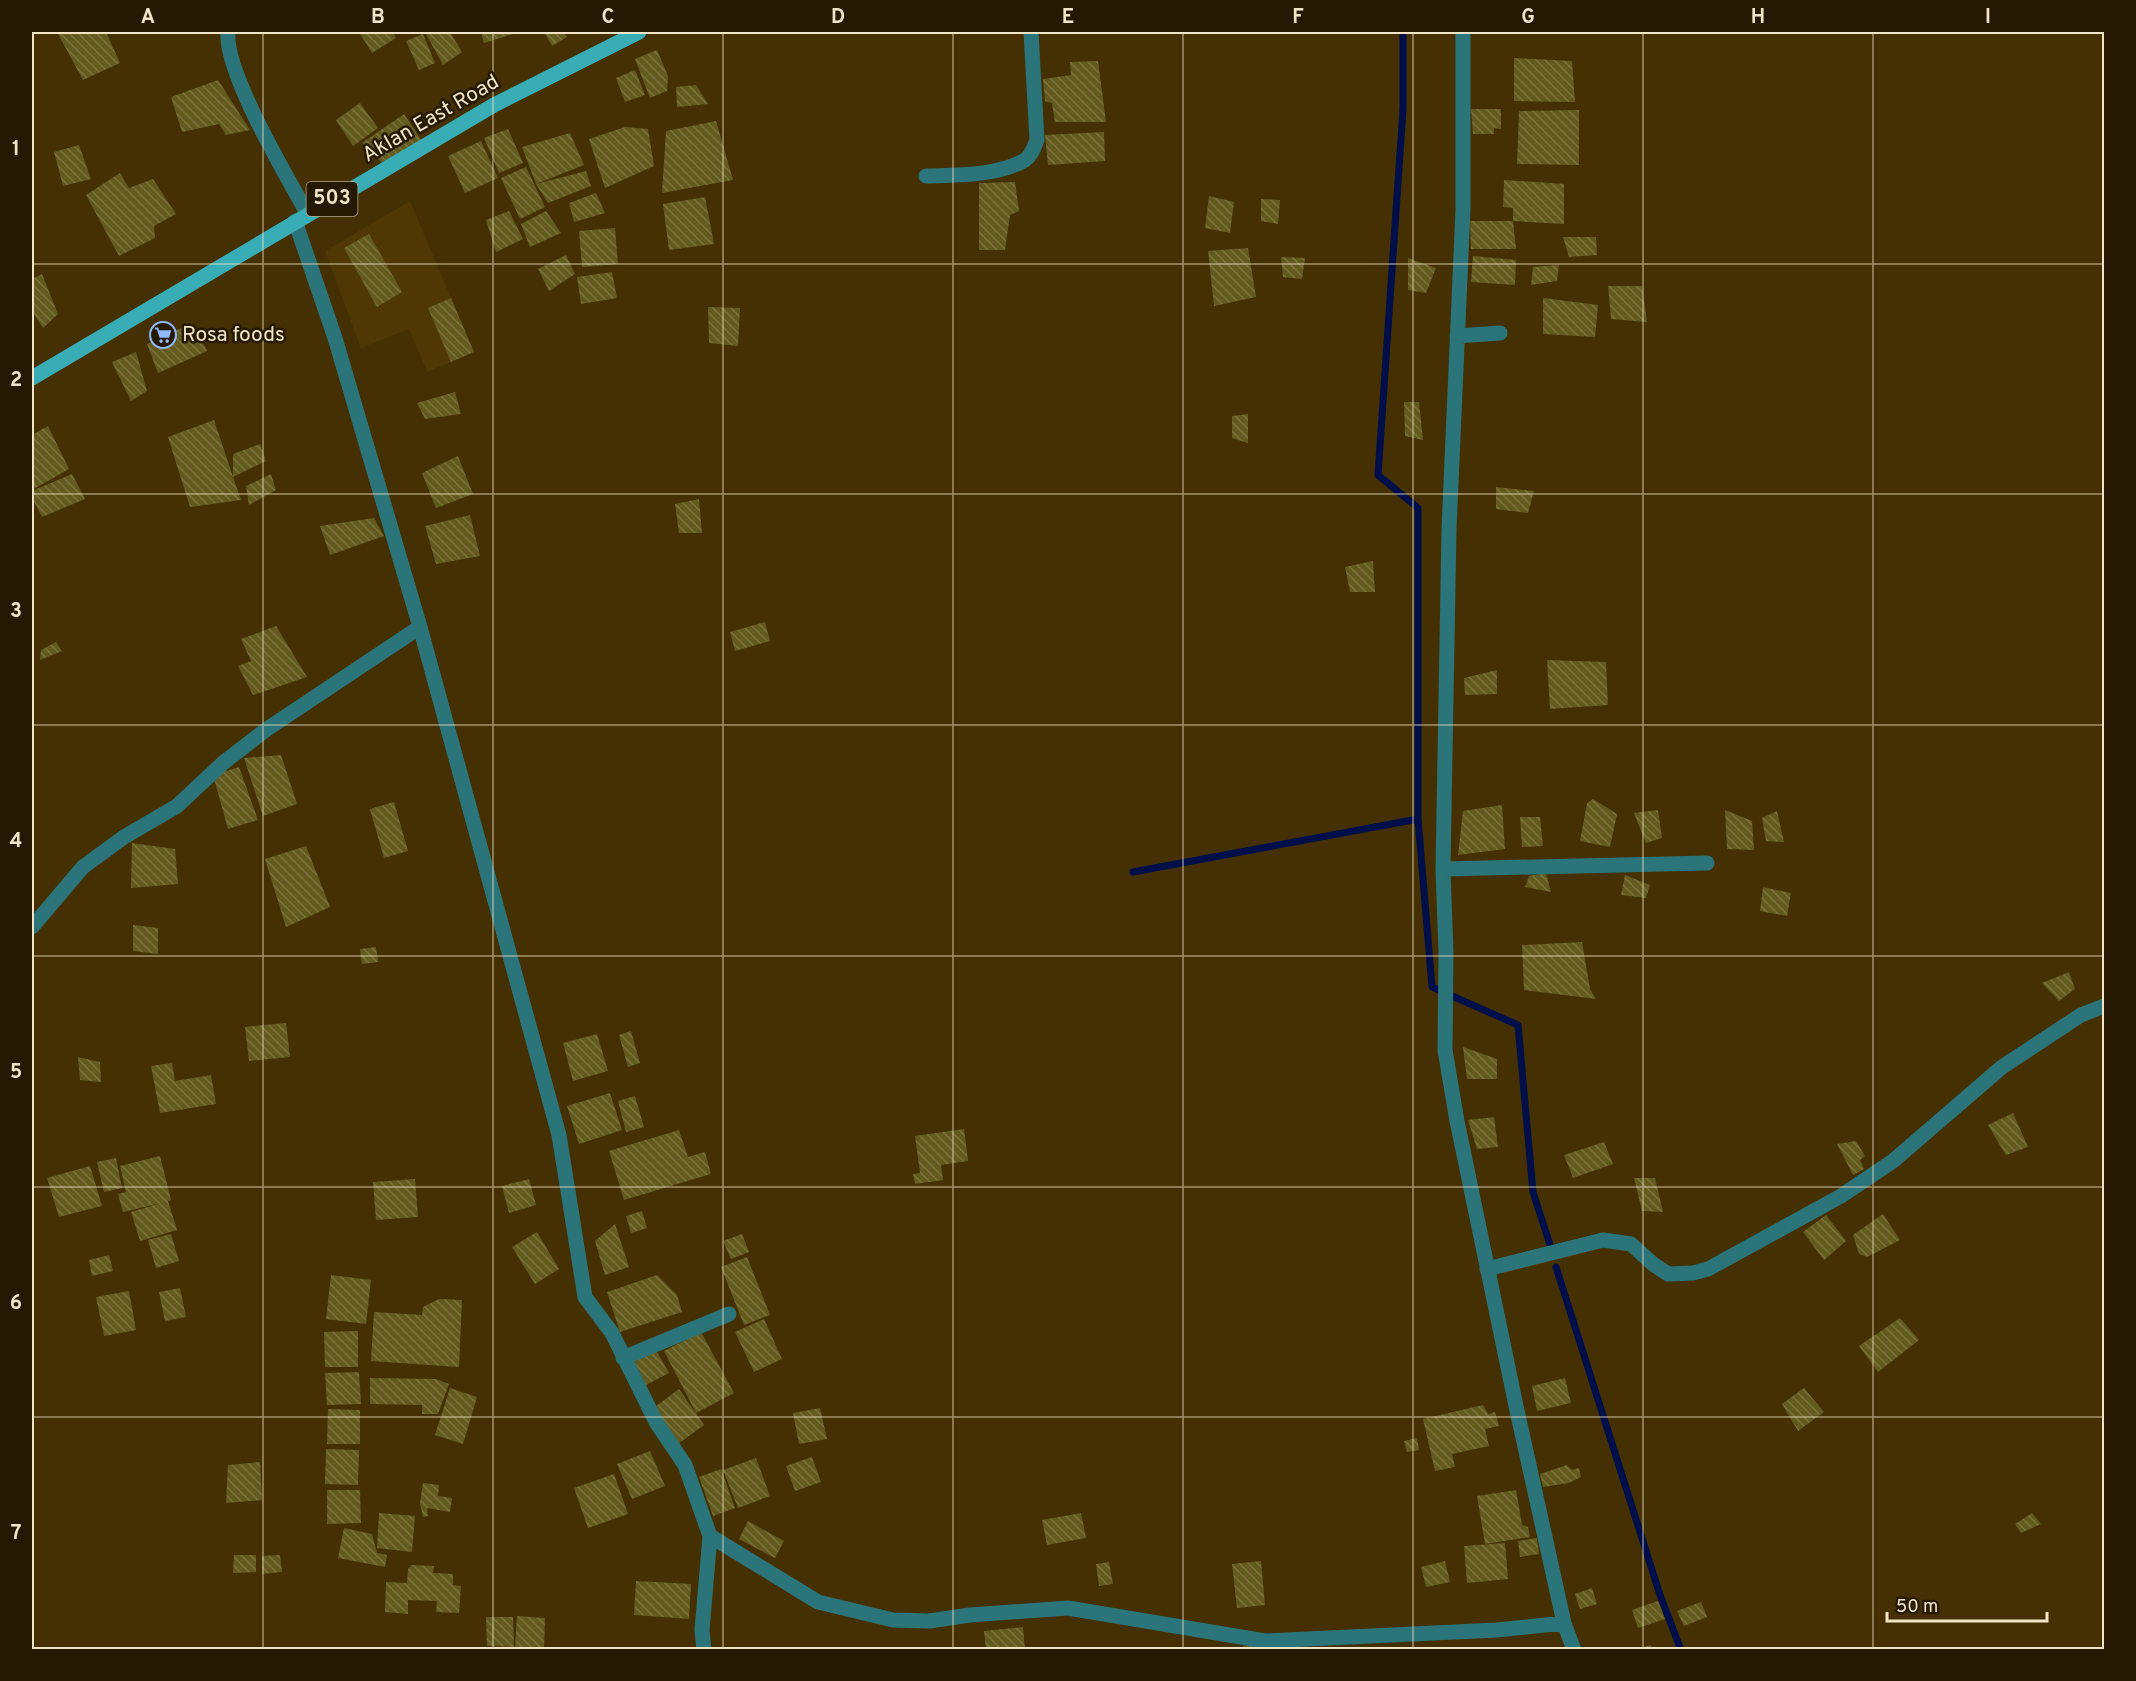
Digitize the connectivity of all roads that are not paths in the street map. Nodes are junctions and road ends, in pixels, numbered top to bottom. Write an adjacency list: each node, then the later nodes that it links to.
1 (228, 32): 6 (street)
2 (639, 32): 6 (main road, Aklan East Road / 503)
3 (1032, 32): 5 (street)
4 (1463, 32): 8 (street)
5 (926, 176)
6 (301, 217): 9 (main road, Aklan East Road / 503); 10 (street)
7 (1500, 333): 8 (street)
8 (1457, 336): 12 (street)
9 (32, 378)
10 (420, 627): 13 (street); 17 (street)
11 (1707, 863): 12 (street)
12 (1443, 869): 15 (street)
13 (32, 927)
14 (2104, 1006): 15 (street)
15 (1487, 1269): 19 (street)
16 (729, 1314): 17 (street)
17 (623, 1358): 18 (street)
18 (710, 1536): 19 (street); 20 (street)
19 (1564, 1623): 21 (street)
20 (704, 1650)
21 (1574, 1650)

